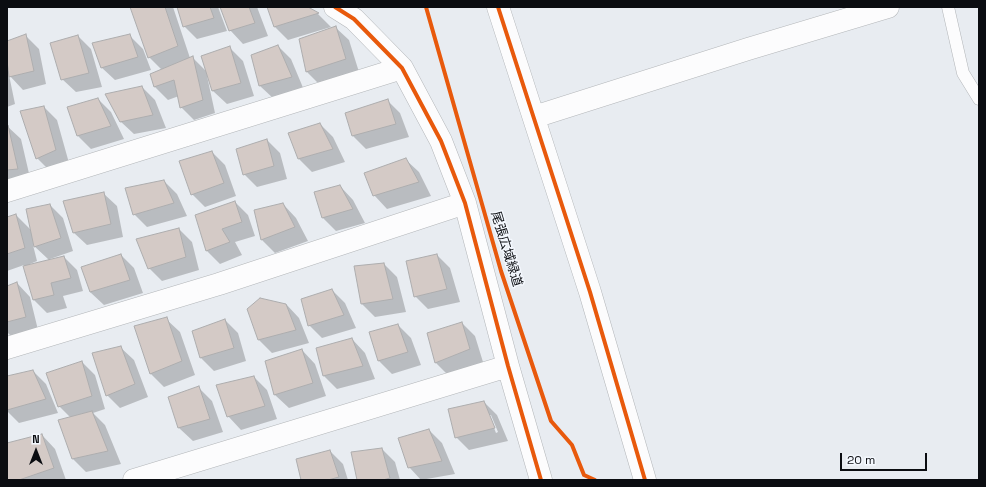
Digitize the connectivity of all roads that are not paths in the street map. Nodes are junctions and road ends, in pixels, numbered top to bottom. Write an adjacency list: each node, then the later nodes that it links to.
1 (335, 7): 5 (street)
2 (498, 7): 7 (street)
3 (888, 7): 7 (street)
4 (948, 7): 6 (lane)
5 (402, 68): 8 (street); 9 (street)
6 (979, 99)
7 (534, 117): 14 (street)
8 (7, 191)
9 (465, 203): 10 (street); 11 (street)
10 (7, 348)
11 (508, 366): 12 (street); 13 (street)
12 (134, 480)
13 (542, 480)
14 (645, 480)

